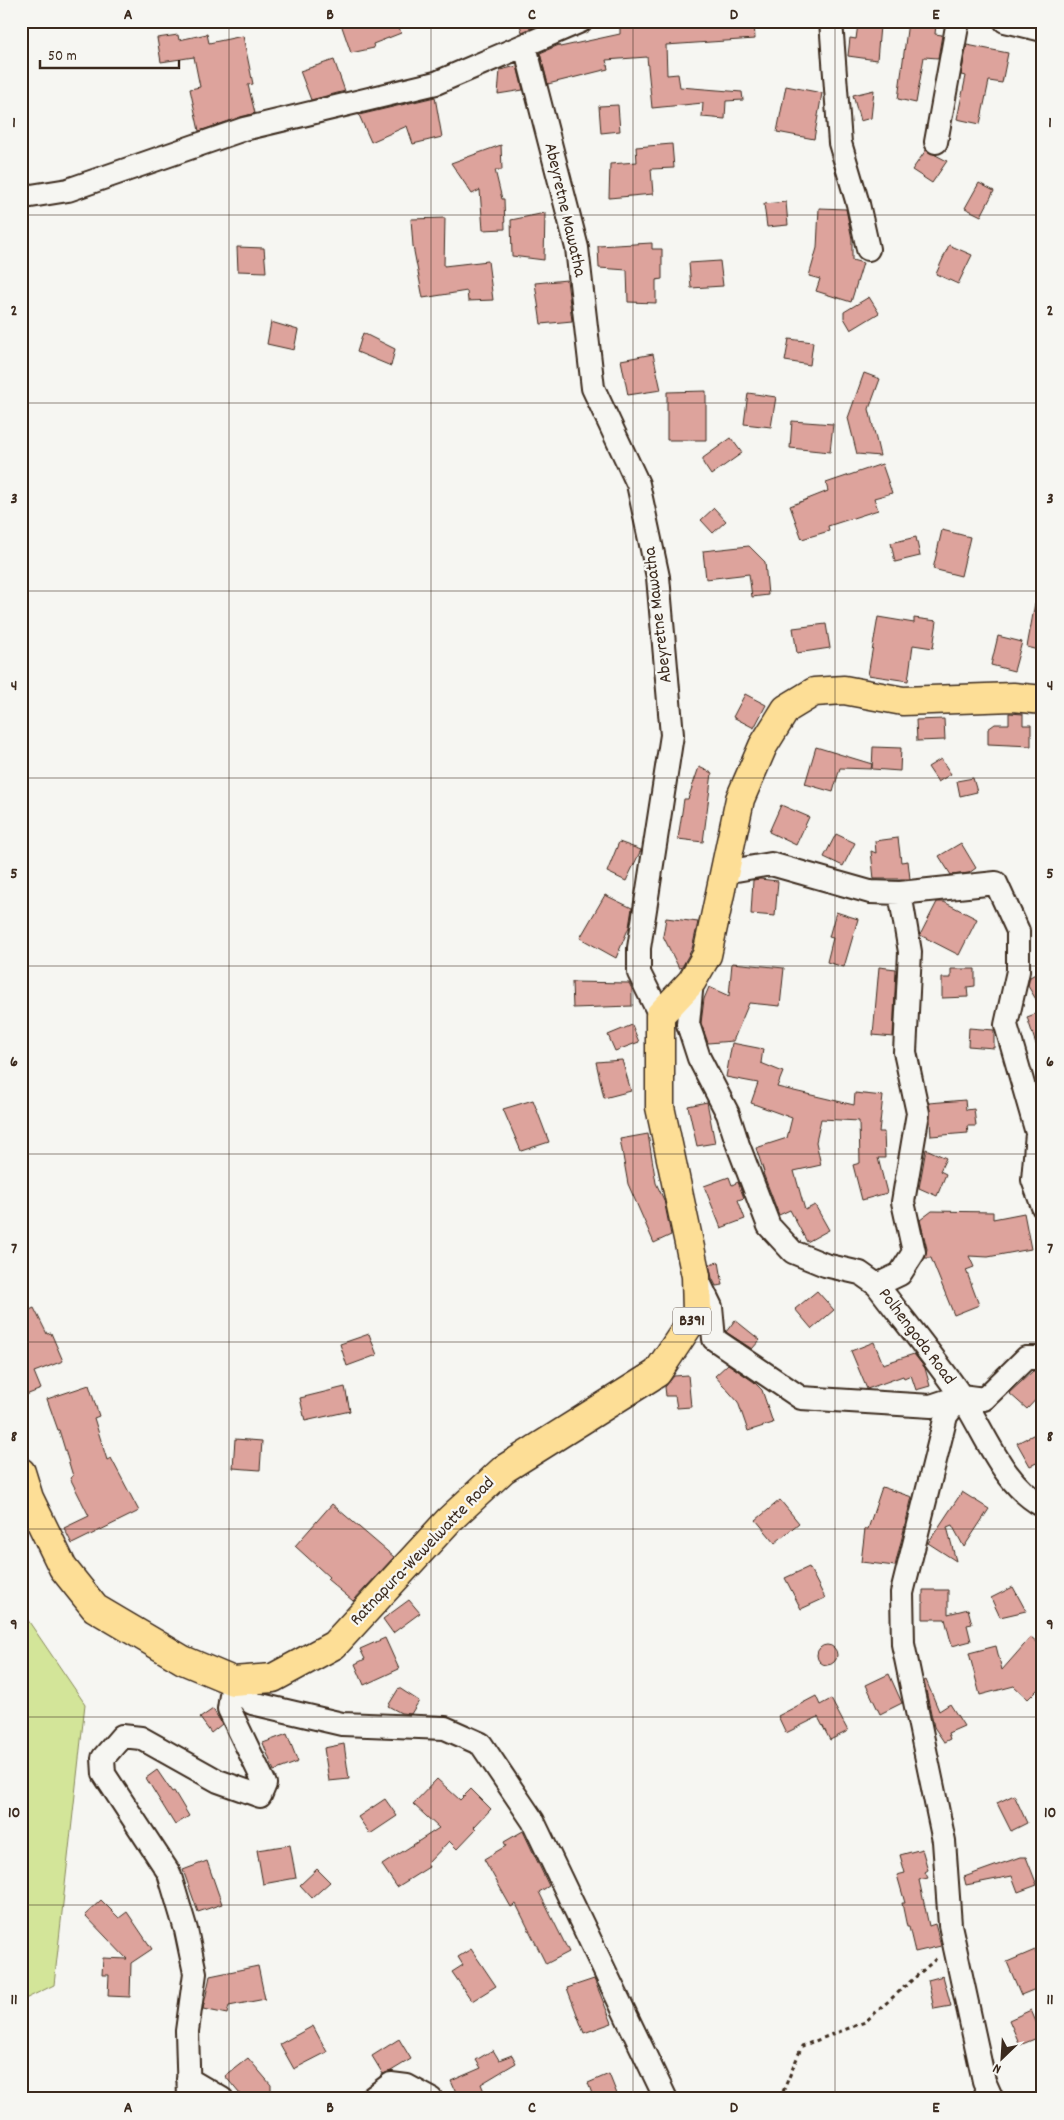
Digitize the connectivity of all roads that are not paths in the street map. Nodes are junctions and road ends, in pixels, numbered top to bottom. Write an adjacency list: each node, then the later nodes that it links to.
1 (582, 21): 6 (street)
2 (831, 21): 9 (street)
3 (958, 21): 7 (street)
4 (1005, 21): 5 (street)
5 (1043, 30)
6 (525, 46): 8 (street); 14 (street, Abeyretne Mawatha)
7 (936, 142)
8 (21, 194)
9 (868, 249)
10 (1043, 700): 11 (main road)
11 (725, 872): 12 (street); 13 (main road)
12 (900, 893): 15 (street); 17 (street)
13 (692, 981): 14 (main road); 17 (street, Polhengoda Road)
14 (660, 1015): 16 (main road, Ratnapura-Wewelwatte Road / B391)
15 (1043, 1207)
16 (696, 1276): 19 (street); 22 (main road, Ratnapura-Wewelwatte Road / B391)
17 (877, 1286): 19 (street, Polhengoda Road)
18 (1043, 1358): 19 (street)
19 (961, 1396): 21 (street, Polhengoda Road); 28 (street)
20 (21, 1472): 22 (main road, Ratnapura-Wewelwatte Road / B391)
21 (1043, 1506)
22 (233, 1682): 23 (street); 27 (street)
23 (188, 2089): 24 (street)
24 (222, 2099)
25 (371, 2099): 26 (street)
26 (431, 2099)
27 (666, 2099)
28 (992, 2099)

